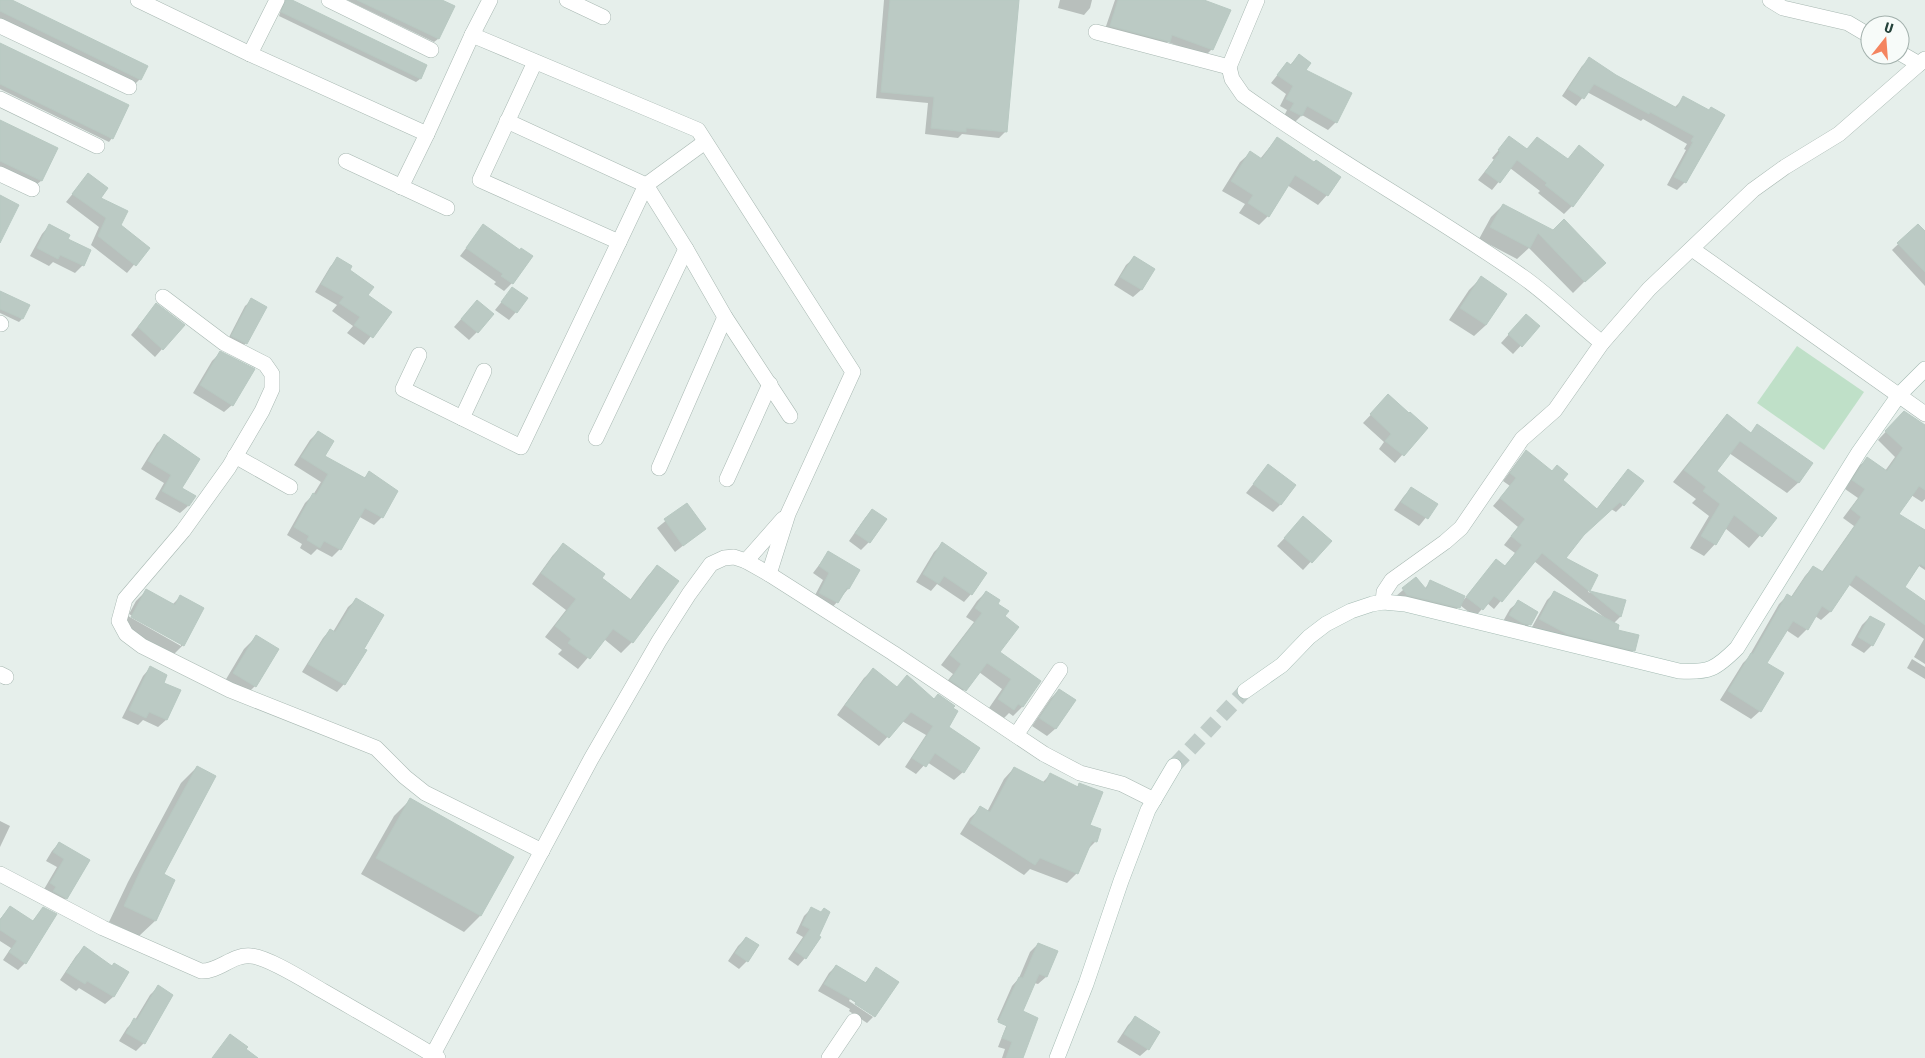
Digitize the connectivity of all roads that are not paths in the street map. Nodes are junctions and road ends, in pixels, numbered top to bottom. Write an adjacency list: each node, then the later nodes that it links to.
1 (138, 0): 14 (street)
2 (277, 0): 14 (street)
3 (329, 0): 13 (street)
4 (489, 0): 12 (street)
5 (567, 0): 8 (street)
6 (1257, 0): 18 (street)
7 (1770, 0): 10 (street)
8 (603, 18)
9 (0, 26): 19 (street)
10 (1860, 30)
11 (1096, 32): 18 (street)
12 (472, 34): 16 (street); 22 (street)
13 (431, 50)
14 (250, 54): 22 (street)
15 (1910, 57): 17 (street)
16 (535, 62): 21 (street); 23 (street)
17 (1922, 62): 33 (street)
18 (1229, 67): 36 (street)
19 (129, 87)
20 (0, 99): 24 (street)
21 (508, 121): 27 (street); 31 (street)
22 (427, 134): 28 (street)
23 (705, 142): 27 (street); 50 (street)
24 (97, 146)
25 (346, 161): 28 (street)
26 (0, 174): 29 (street)
27 (646, 185): 31 (street); 32 (street)
28 (402, 186): 30 (street)
29 (32, 189)
30 (447, 208)
31 (619, 242): 44 (street)
32 (686, 249): 35 (street); 45 (street)
33 (1692, 249): 36 (street); 41 (street)
34 (163, 297): 46 (street)
35 (725, 317): 40 (street); 47 (street)
36 (1602, 343): 53 (street)
37 (420, 355): 44 (street)
38 (1925, 369): 41 (street)
39 (484, 371): 44 (street)
40 (770, 384): 43 (street); 48 (street)
41 (1899, 395): 42 (street); 53 (street)
42 (1925, 414)
43 (790, 416)
44 (462, 418)
45 (596, 438)
46 (236, 456): 49 (street); 59 (street)
47 (659, 468)
48 (727, 480)
49 (290, 487)
50 (788, 514): 51 (street); 52 (street)
51 (746, 561): 52 (street); 59 (street)
52 (769, 574): 56 (street)
53 (1383, 602): 55 (street)
54 (1060, 670): 56 (street)
55 (1246, 691)
56 (1016, 735): 58 (street)
57 (1174, 766): 58 (street)
58 (1154, 800): 64 (street)
59 (542, 851): 62 (street)
60 (0, 874): 62 (street)
61 (854, 1021): 63 (street)
62 (434, 1057)
63 (829, 1058)
64 (1057, 1058)

